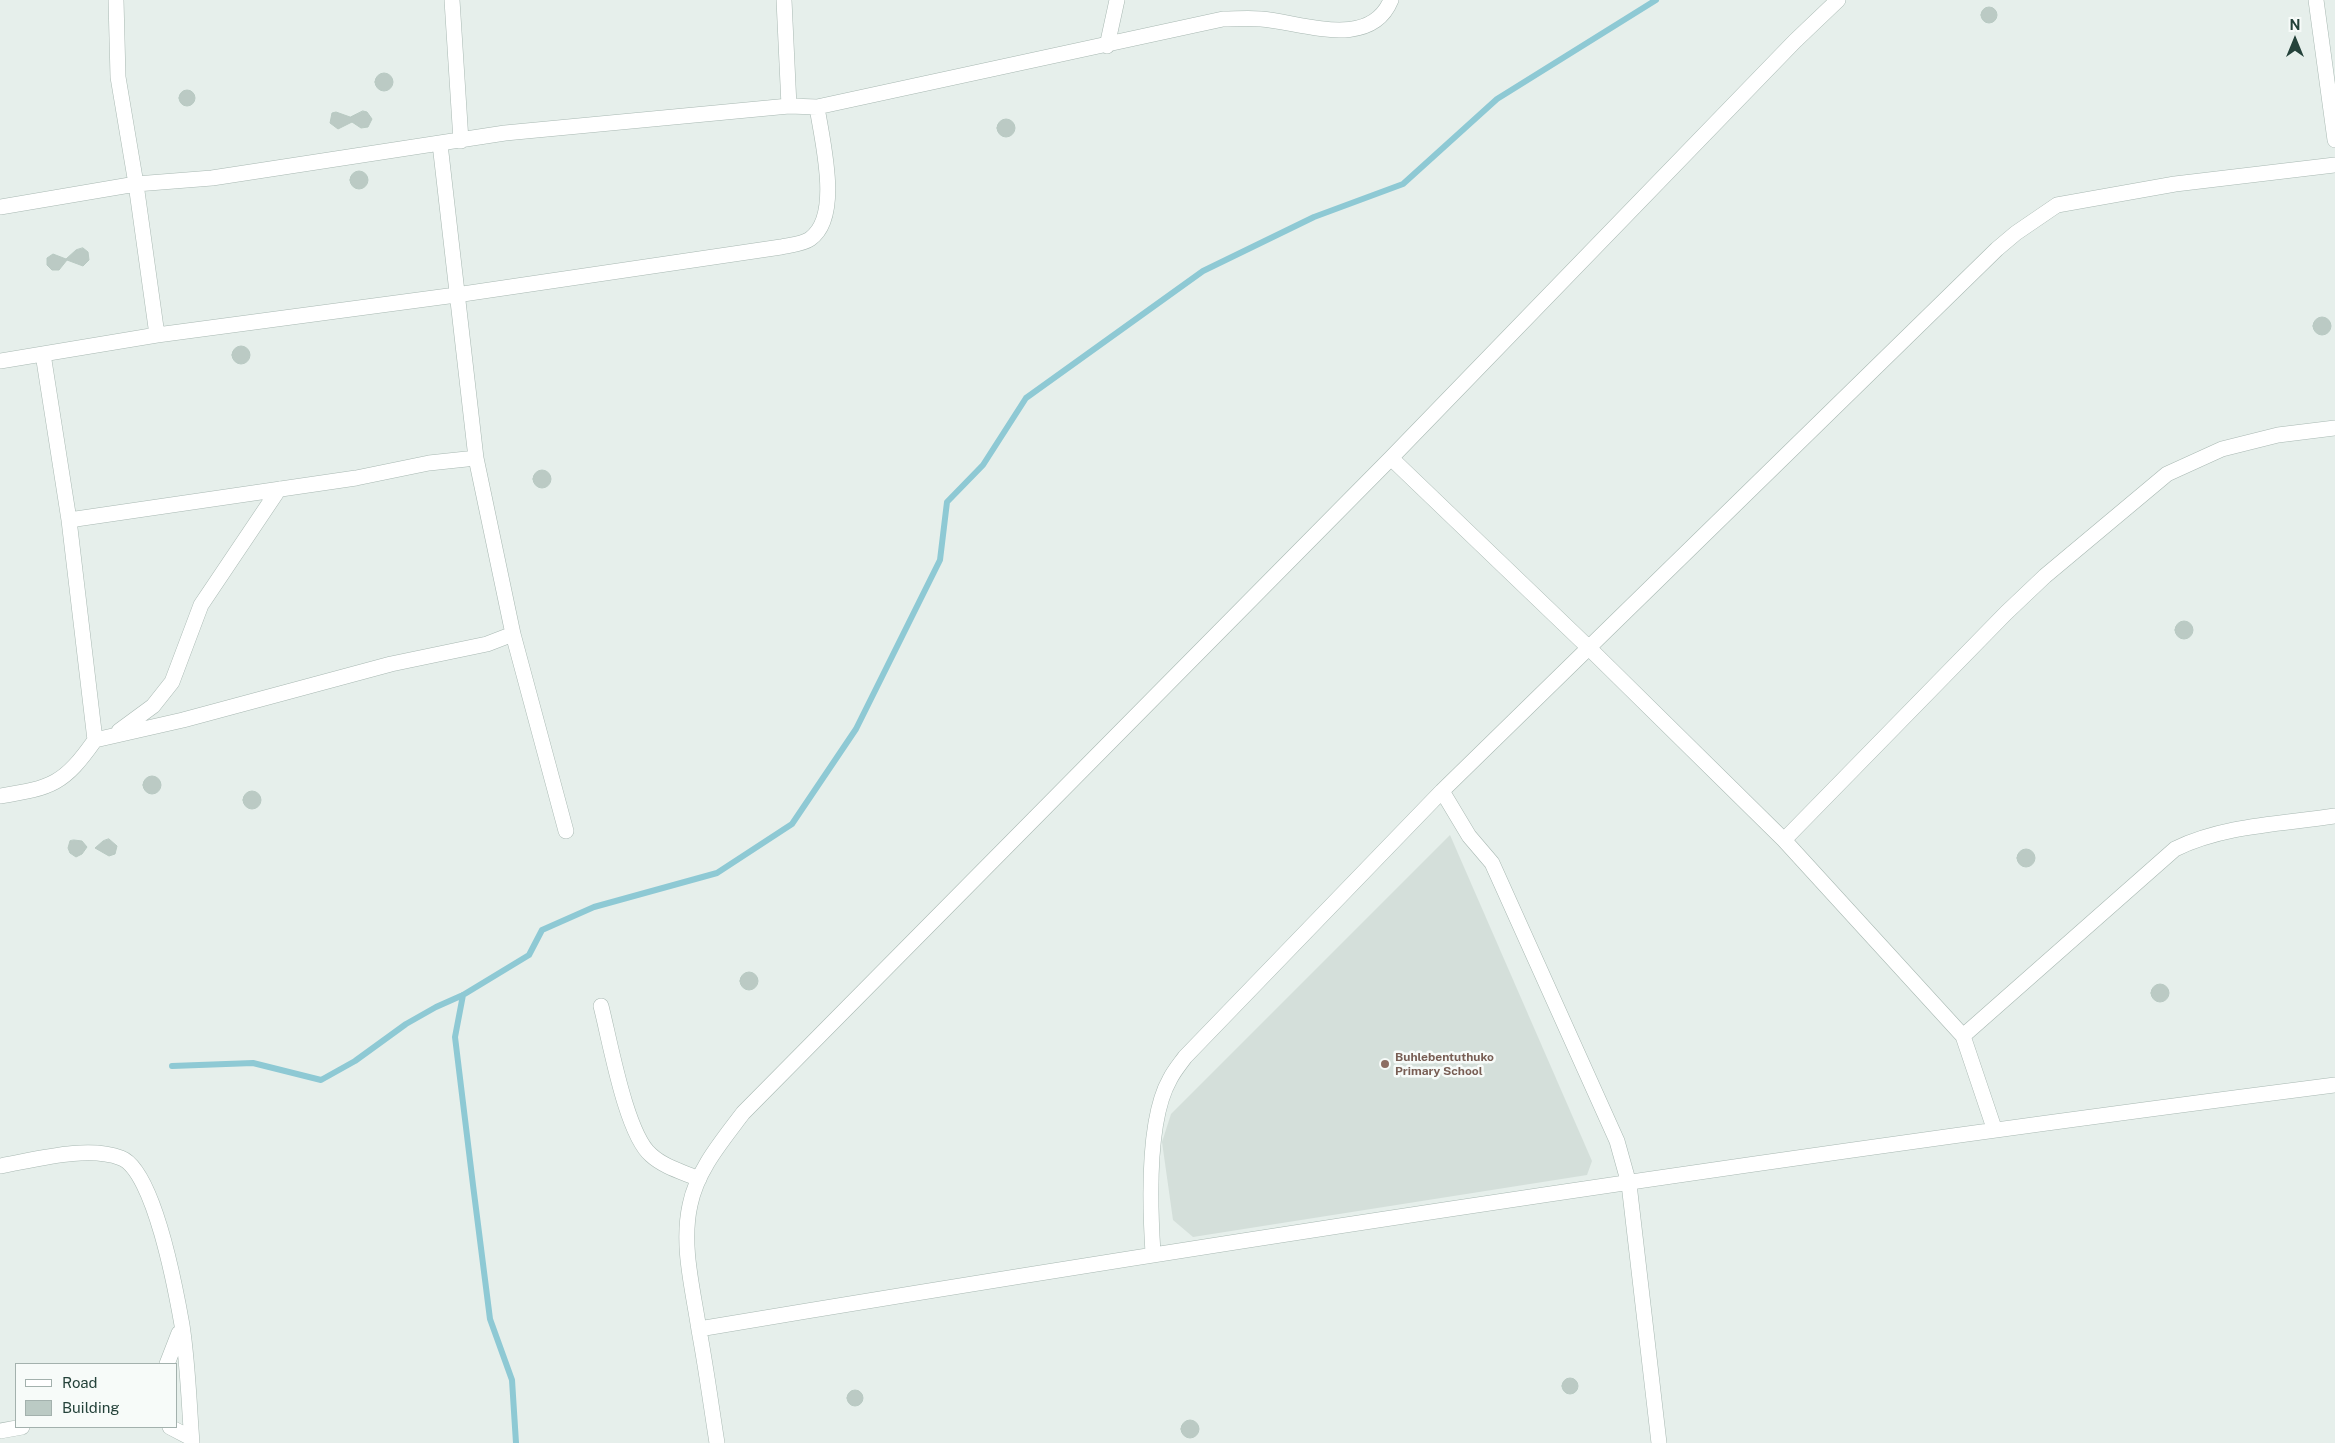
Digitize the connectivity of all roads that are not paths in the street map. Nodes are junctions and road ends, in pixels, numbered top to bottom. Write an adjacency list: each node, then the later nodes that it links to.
1 (116, 0): 15 (street)
2 (452, 0): 12 (street)
3 (784, 0): 9 (street)
4 (1118, 0): 8 (street)
5 (1391, 0): 8 (street)
6 (1838, 0): 23 (street)
7 (2316, 0): 11 (street)
8 (1107, 46): 10 (street)
9 (789, 106): 10 (street); 12 (street)
10 (818, 107): 17 (street)
11 (2335, 140)
12 (461, 141): 13 (street)
13 (440, 144): 15 (street); 17 (street)
14 (2335, 165): 27 (street)
15 (136, 184): 16 (street); 18 (street)
16 (0, 207)
17 (456, 295): 18 (street); 22 (street)
18 (157, 334): 19 (street)
19 (43, 354): 20 (street); 25 (street)
20 (0, 360)
21 (2335, 428): 34 (street)
22 (476, 458): 24 (street); 26 (street)
23 (1392, 458): 27 (street); 40 (street)
24 (279, 489): 25 (street); 28 (street)
25 (69, 520): 29 (street)
26 (513, 634): 28 (street); 33 (street)
27 (1588, 647): 30 (street); 34 (street)
28 (116, 734): 29 (street)
29 (95, 740): 31 (street)
30 (1442, 791): 41 (street); 42 (street)
31 (0, 796)
32 (2335, 816): 36 (street)
33 (566, 831)
34 (1784, 840): 36 (street)
35 (602, 1006): 40 (street)
36 (1964, 1036): 38 (street)
37 (2335, 1085): 38 (street)
38 (1994, 1128): 41 (street)
39 (0, 1166): 43 (street)
40 (699, 1179): 44 (street)
41 (1629, 1184): 42 (street); 51 (street)
42 (1153, 1253): 44 (street)
43 (182, 1326): 45 (street); 49 (street)
44 (699, 1329): 50 (street)
45 (167, 1363)
46 (15, 1428): 48 (street)
47 (172, 1428): 49 (street)
48 (0, 1430)
49 (192, 1441)
50 (716, 1443)
51 (1659, 1443)

